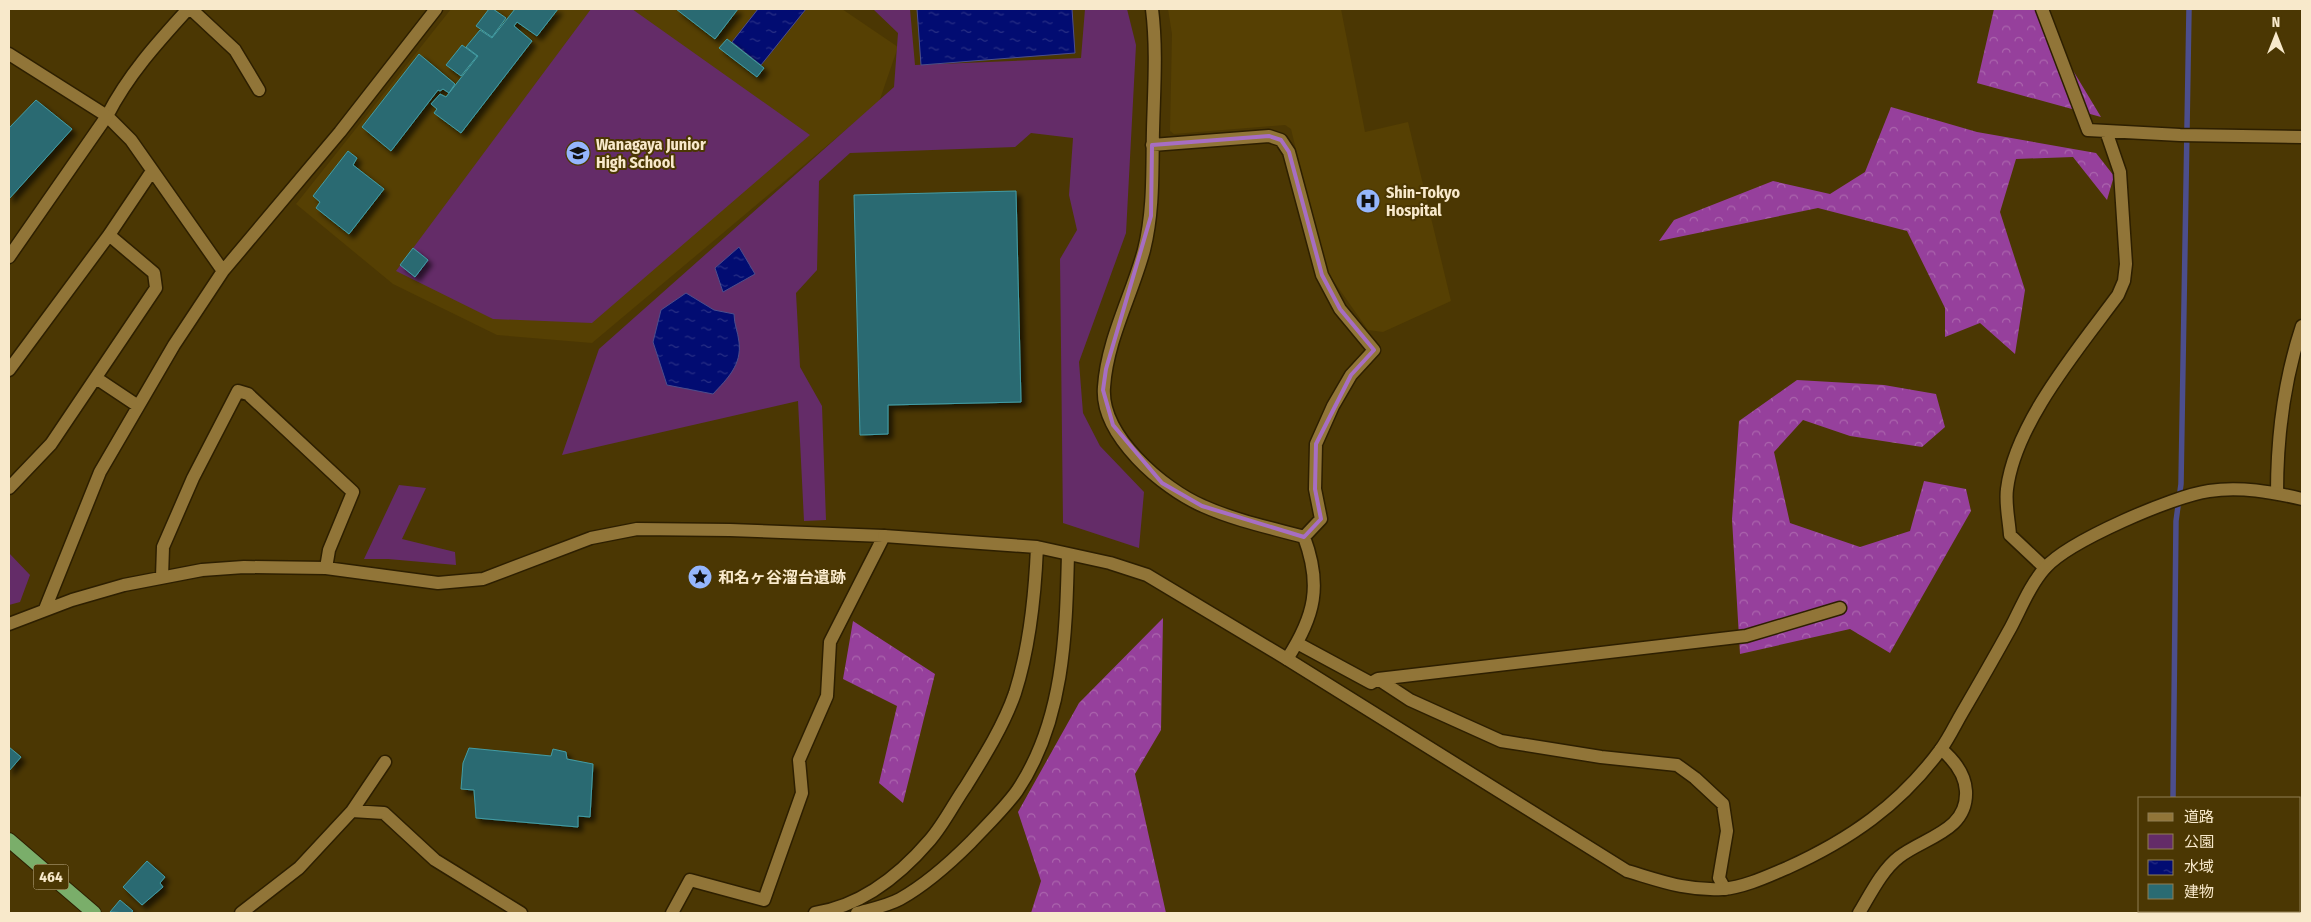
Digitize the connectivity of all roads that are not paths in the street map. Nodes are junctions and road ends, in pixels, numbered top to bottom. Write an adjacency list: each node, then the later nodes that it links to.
1 (190, 9): 6 (street); 7 (street)
2 (436, 9): 14 (street)
3 (1152, 9): 10 (street)
4 (2042, 9): 8 (street)
5 (9, 54): 7 (street)
6 (259, 90)
7 (107, 116): 11 (street); 13 (street)
8 (2106, 131): 9 (street); 27 (street)
9 (2302, 137)
10 (1152, 146): 23 (street); 23 (street)
11 (152, 171): 12 (street); 14 (street)
12 (109, 235): 16 (street); 17 (street)
13 (9, 256)
14 (223, 271): 18 (street)
15 (2302, 326): 20 (street)
16 (9, 370)
17 (96, 378): 18 (street); 19 (street)
18 (138, 406): 30 (street)
19 (9, 488)
20 (2277, 493): 21 (street); 27 (street)
21 (2302, 499)
22 (884, 536): 24 (street); 26 (street); 43 (street)
23 (1304, 537): 32 (street)
24 (1037, 547): 25 (street); 44 (street)
25 (1068, 554): 33 (street); 45 (street)
26 (326, 568): 28 (street); 28 (street)
27 (2045, 568): 35 (street)
28 (162, 577): 30 (street)
29 (1840, 608): 34 (street)
30 (45, 609): 31 (street)
31 (9, 624)
32 (1297, 643): 33 (street); 34 (street)
33 (1287, 659): 39 (street)
34 (1378, 679): 39 (street)
35 (1941, 749): 39 (street); 46 (street)
36 (385, 762): 37 (street)
37 (352, 811): 41 (street); 42 (street)
38 (9, 840): 40 (highway, 464)
39 (1725, 889)
40 (94, 913)
41 (241, 913)
42 (521, 913)
43 (672, 913)
44 (815, 913)
45 (857, 913)
46 (1859, 913)

